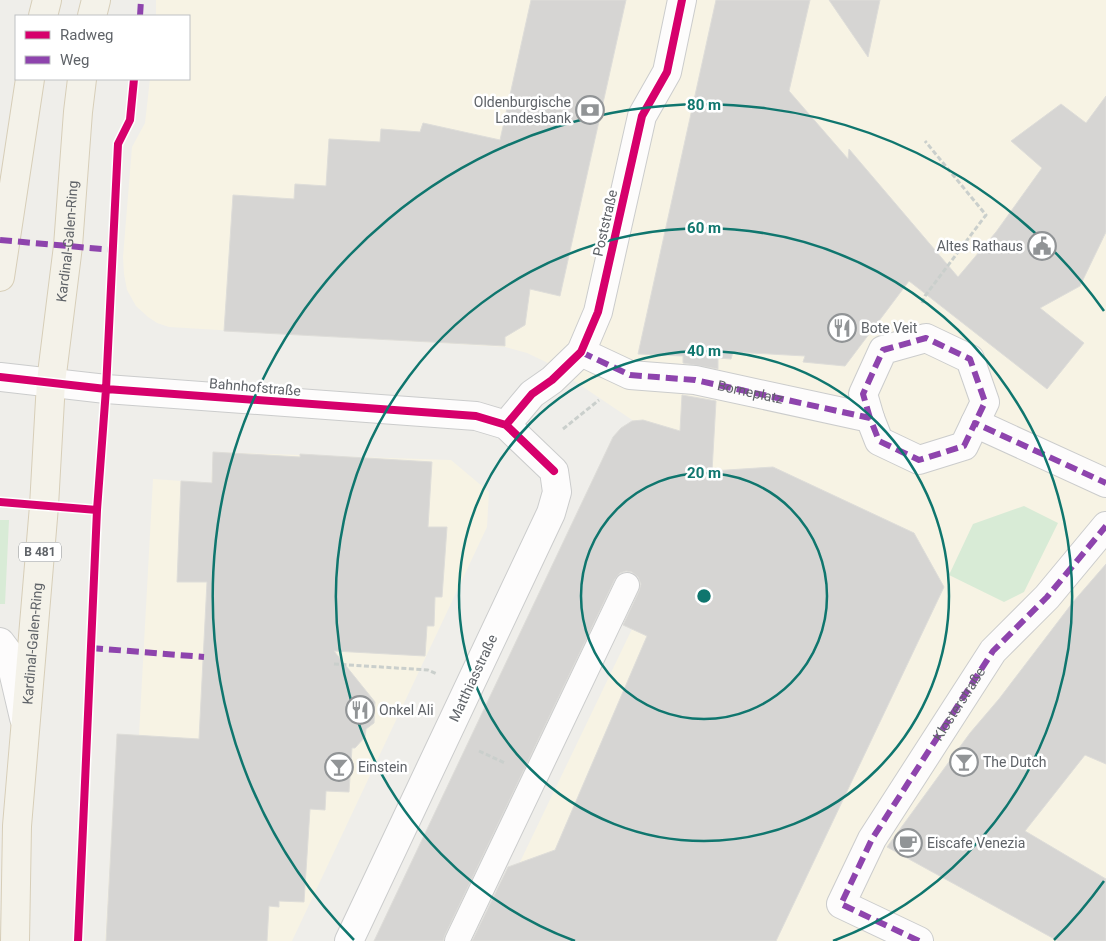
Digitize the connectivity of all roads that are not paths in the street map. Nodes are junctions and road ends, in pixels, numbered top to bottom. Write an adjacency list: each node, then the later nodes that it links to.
1 (47, 0): 4 (main road)
2 (96, 0): 5 (main road)
3 (682, 0): 9 (street, Poststraße)
4 (42, 15)
5 (92, 15)
6 (30, 80): 8 (main road)
7 (82, 80): 11 (main road, Kardinal-Galen-Ring / B 481)
8 (0, 277)
9 (581, 352): 12 (street, Borneplatz); 14 (street, Poststraße)
10 (0, 377): 11 (street, Bahnhofstraße)
11 (51, 382): 14 (street, Bahnhofstraße); 19 (main road, Kardinal-Galen-Ring / B 481)
12 (870, 418): 13 (street); 13 (street)
13 (975, 423): 15 (street)
14 (506, 426): 21 (street, Matthiasstraße)
15 (1106, 483)
16 (1106, 526): 23 (street, Klosterstraße)
17 (627, 585): 22 (lane)
18 (0, 642): 19 (street)
19 (25, 722): 20 (main road, Kardinal-Galen-Ring / B 481)
20 (15, 941)
21 (349, 941)
22 (457, 941)
23 (919, 941)

